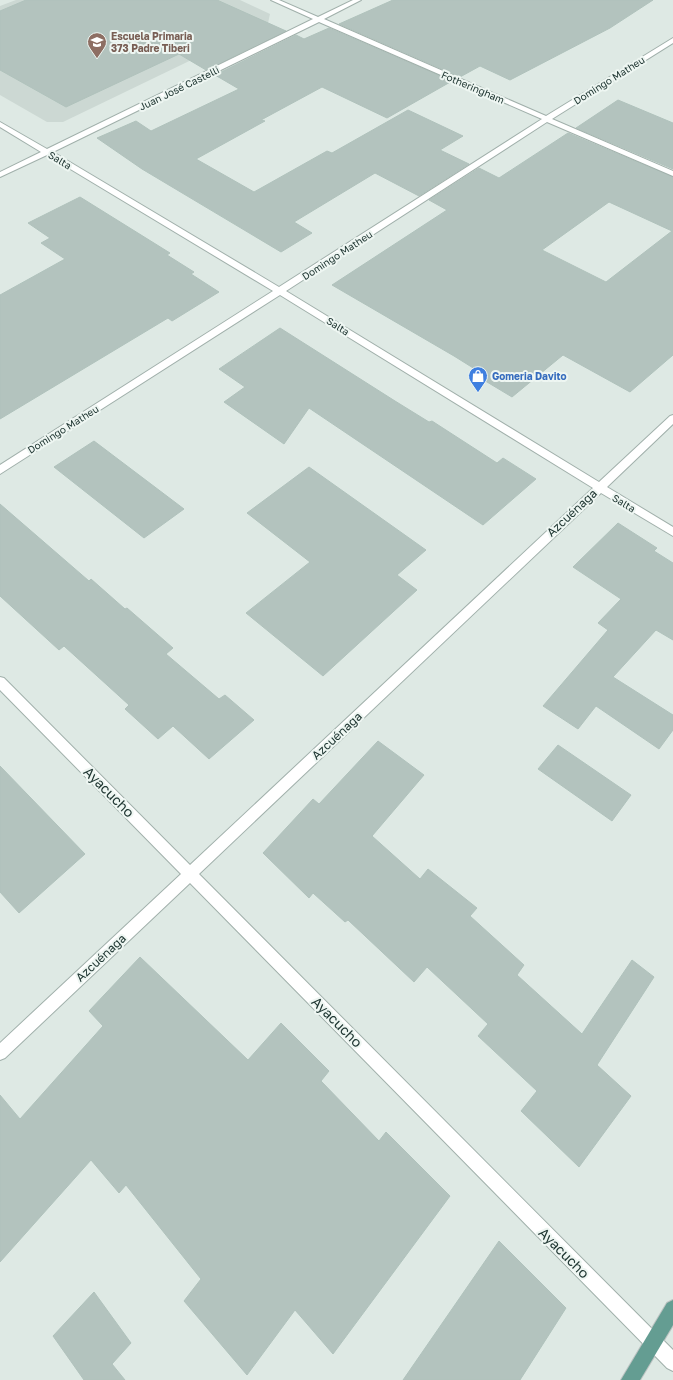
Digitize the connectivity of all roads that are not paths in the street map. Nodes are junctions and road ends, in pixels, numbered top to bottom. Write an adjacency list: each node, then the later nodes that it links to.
1 (274, 0): 3 (street, Fotheringham)
2 (358, 0): 3 (street, Juan José Castelli)
3 (318, 20): 5 (street, Fotheringham); 7 (street, Juan José Castelli)
4 (673, 40): 5 (street, Domingo Matheu)
5 (547, 119): 8 (street, Fotheringham); 10 (street, Domingo Matheu)
6 (0, 124): 7 (street, Salta)
7 (47, 153): 9 (street, Juan José Castelli); 10 (street, Salta)
8 (673, 174)
9 (0, 175)
10 (280, 291): 12 (street, Domingo Matheu); 13 (street, Salta)
11 (673, 418): 13 (street, Azcuénaga)
12 (0, 470)
13 (599, 488): 14 (street, Salta); 16 (street, Azcuénaga)
14 (673, 532)
15 (0, 682): 16 (street, Ayacucho)
16 (190, 874): 17 (street, Azcuénaga); 19 (street, Ayacucho)
17 (0, 1053)
18 (673, 1310): 19 (main road)
19 (653, 1342): 20 (street, Ayacucho); 21 (main road)
20 (673, 1362)
21 (630, 1380)

